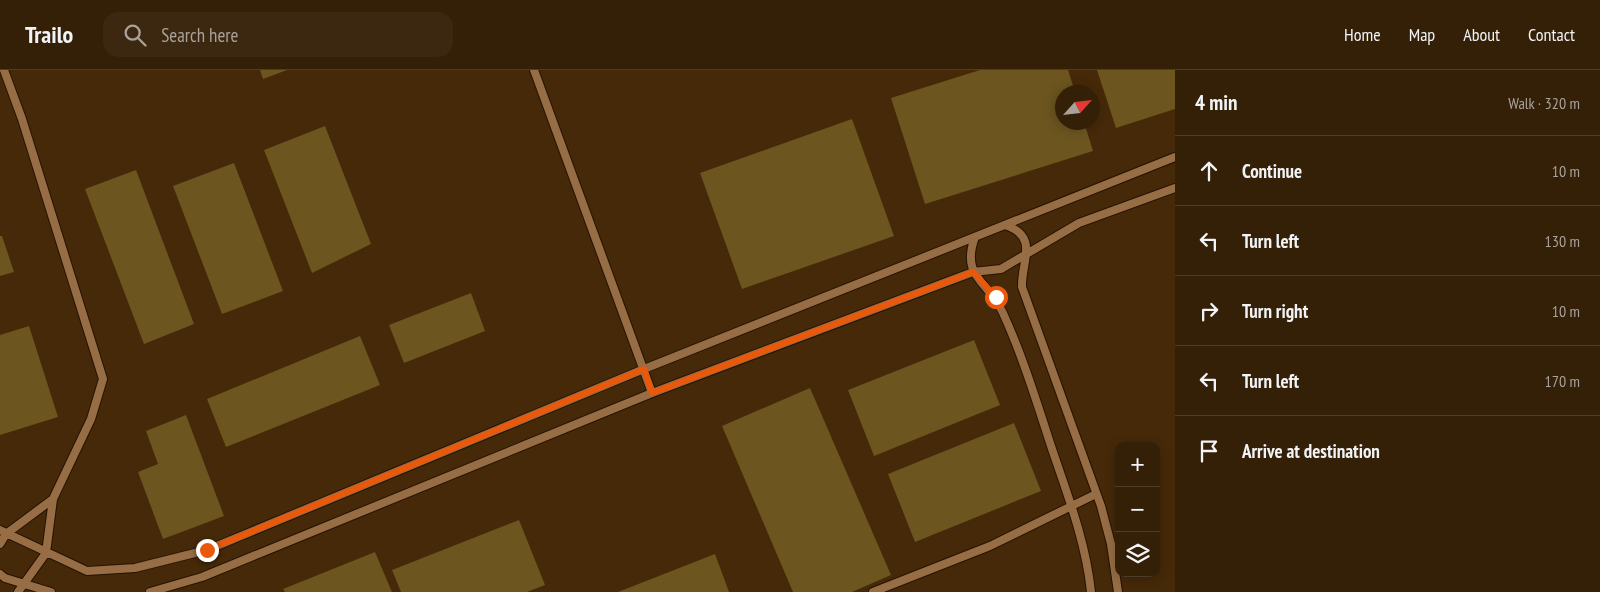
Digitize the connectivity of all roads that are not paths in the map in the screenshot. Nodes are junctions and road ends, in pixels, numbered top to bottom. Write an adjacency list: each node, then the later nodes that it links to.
1 (4, 70): 12 (lane)
2 (534, 70): 9 (lane)
3 (1175, 157): 5 (lane)
4 (1175, 188): 7 (lane)
5 (1005, 225): 6 (lane); 7 (lane)
6 (975, 237): 8 (lane); 9 (lane)
7 (1028, 253): 8 (lane); 11 (lane)
8 (973, 272): 10 (lane); 13 (lane)
9 (644, 369): 10 (lane); 16 (lane)
10 (652, 393): 21 (lane)
11 (1096, 494): 13 (lane); 24 (lane)
12 (53, 500): 14 (lane); 16 (lane)
13 (1071, 506): 22 (lane); 23 (lane)
14 (3, 532): 15 (lane); 16 (lane)
15 (0, 544)
16 (46, 553): 18 (lane)
17 (0, 574): 18 (lane)
18 (25, 584): 19 (lane); 20 (lane)
19 (18, 592)
20 (51, 592)
21 (150, 592)
22 (873, 592)
23 (1091, 592)
24 (1118, 592)

